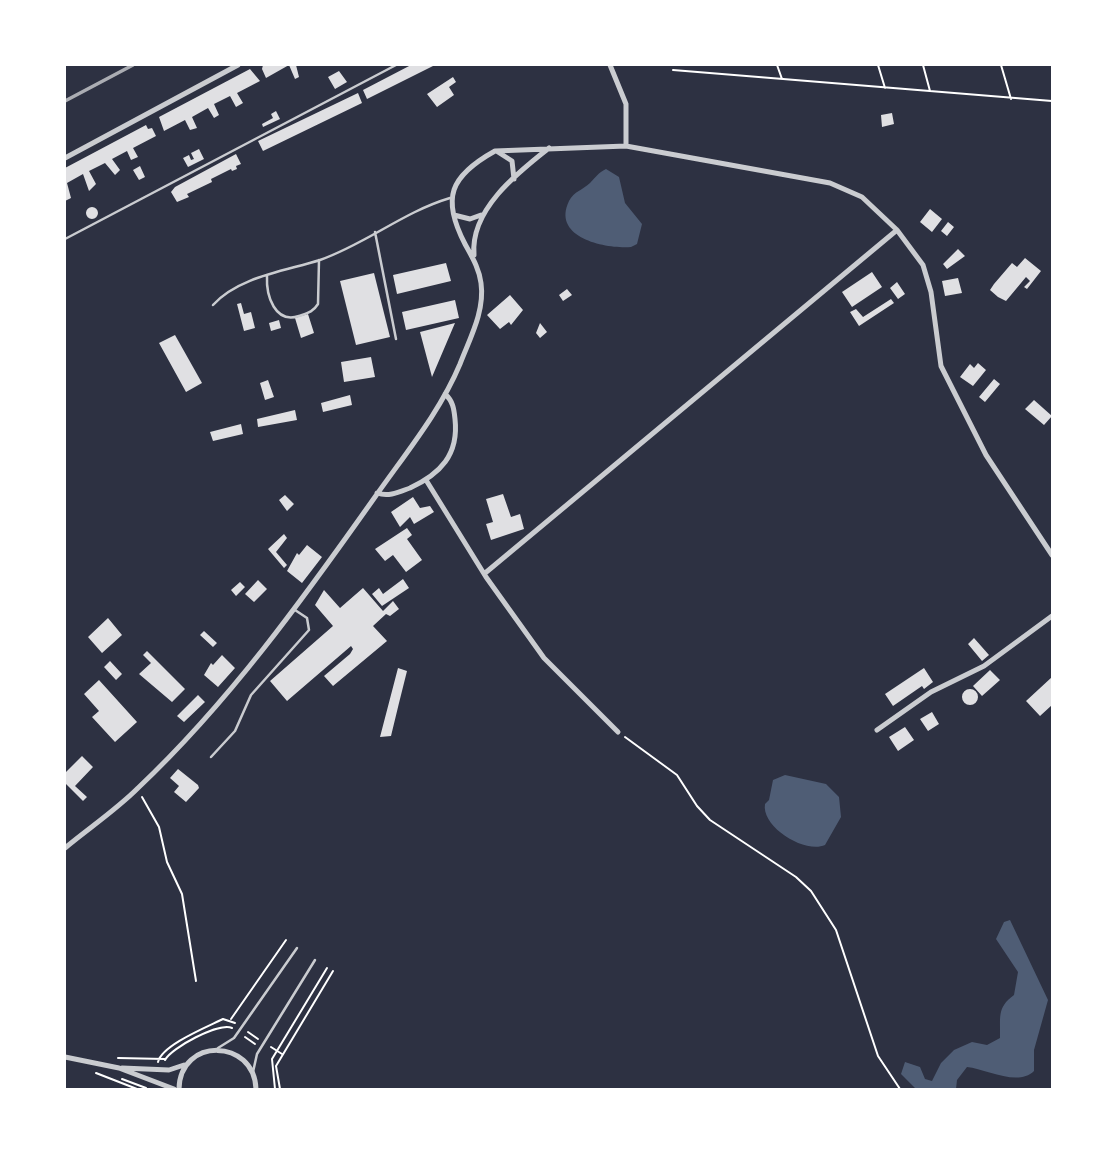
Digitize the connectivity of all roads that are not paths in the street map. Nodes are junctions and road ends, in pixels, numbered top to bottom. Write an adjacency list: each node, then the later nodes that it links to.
1 (238, 65): 7 (street)
2 (396, 65): 14 (lane)
3 (610, 65): 4 (street)
4 (626, 146): 5 (street); 12 (street)
5 (549, 148): 6 (street); 8 (street)
6 (495, 151): 8 (street); 9 (street)
7 (65, 158)
8 (514, 179): 10 (street)
9 (450, 198): 11 (street); 13 (lane)
10 (484, 213): 11 (street); 15 (street)
11 (454, 215): 15 (street)
12 (897, 230): 23 (street); 24 (street)
13 (375, 232): 16 (lane); 19 (lane)
14 (65, 239)
15 (474, 258): 20 (street)
16 (319, 260): 17 (lane); 17 (lane)
17 (267, 276): 18 (lane)
18 (213, 305)
19 (396, 339)
20 (446, 394): 21 (street); 22 (street)
21 (426, 480): 22 (street); 24 (street)
22 (377, 493): 25 (street)
23 (1052, 555)
24 (484, 575): 28 (street)
25 (295, 610): 29 (lane); 30 (street)
26 (1052, 616): 27 (street)
27 (877, 730)
28 (618, 732)
29 (211, 757)
30 (65, 848)
31 (298, 948): 33 (lane)
32 (315, 960): 37 (lane)
33 (218, 1048): 35 (street); 37 (street)
34 (65, 1057): 36 (street)
35 (187, 1063): 36 (street); 38 (street)
36 (118, 1068): 38 (street)
37 (253, 1072): 39 (street)
38 (176, 1089)
39 (256, 1089)

